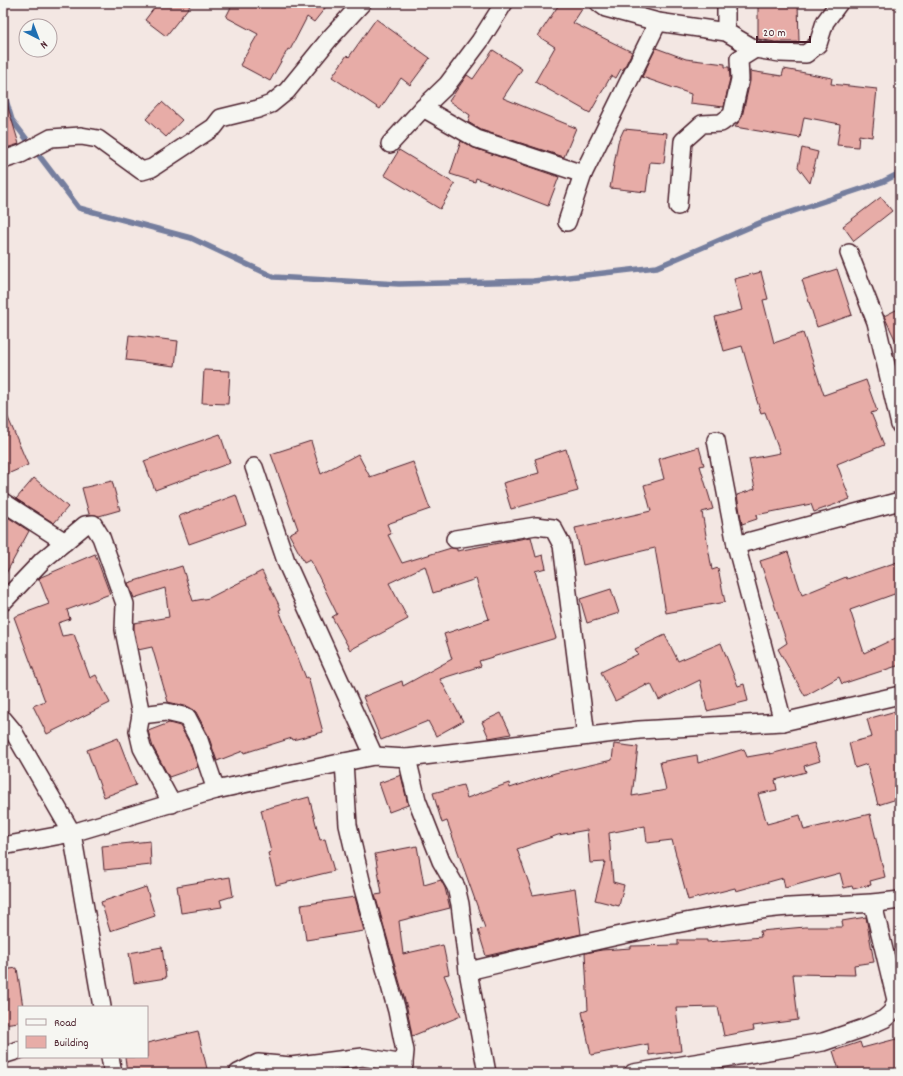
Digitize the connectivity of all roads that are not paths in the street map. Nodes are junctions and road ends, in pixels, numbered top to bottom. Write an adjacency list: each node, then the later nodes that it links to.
1 (362, 3): 11 (street)
2 (504, 3): 9 (street)
3 (599, 3): 6 (street)
4 (726, 3): 7 (street)
5 (839, 3): 8 (street)
6 (658, 22): 7 (street); 12 (street)
7 (726, 32): 8 (street)
8 (755, 49): 13 (street)
9 (423, 108): 10 (street); 12 (street)
10 (390, 144)
11 (3, 160)
12 (583, 174): 14 (street)
13 (678, 206)
14 (567, 222)
15 (849, 252): 16 (street)
16 (900, 425)
17 (716, 440): 23 (street)
18 (254, 467): 30 (street)
19 (3, 502): 22 (street)
20 (900, 502): 23 (street)
21 (455, 539): 29 (street)
22 (65, 542): 24 (street); 26 (street)
23 (736, 545): 28 (street)
24 (3, 602)
25 (900, 695): 28 (street)
26 (141, 715): 33 (street); 34 (street)
27 (3, 720): 35 (street)
28 (783, 722): 29 (street)
29 (586, 736): 31 (street)
30 (374, 756): 31 (street); 32 (street)
31 (407, 758): 39 (street)
32 (344, 762): 33 (street); 44 (street)
33 (216, 790): 34 (street)
34 (172, 804): 35 (street)
35 (72, 833): 36 (street); 40 (street)
36 (3, 846)
37 (900, 900): 38 (street)
38 (873, 904): 39 (street); 48 (street)
39 (468, 971): 47 (street)
40 (102, 1006)
41 (18, 1050): 42 (street)
42 (3, 1054)
43 (110, 1058): 45 (street)
44 (404, 1068): 46 (street)
45 (113, 1073)
46 (238, 1073)
47 (487, 1073)
48 (633, 1073)

